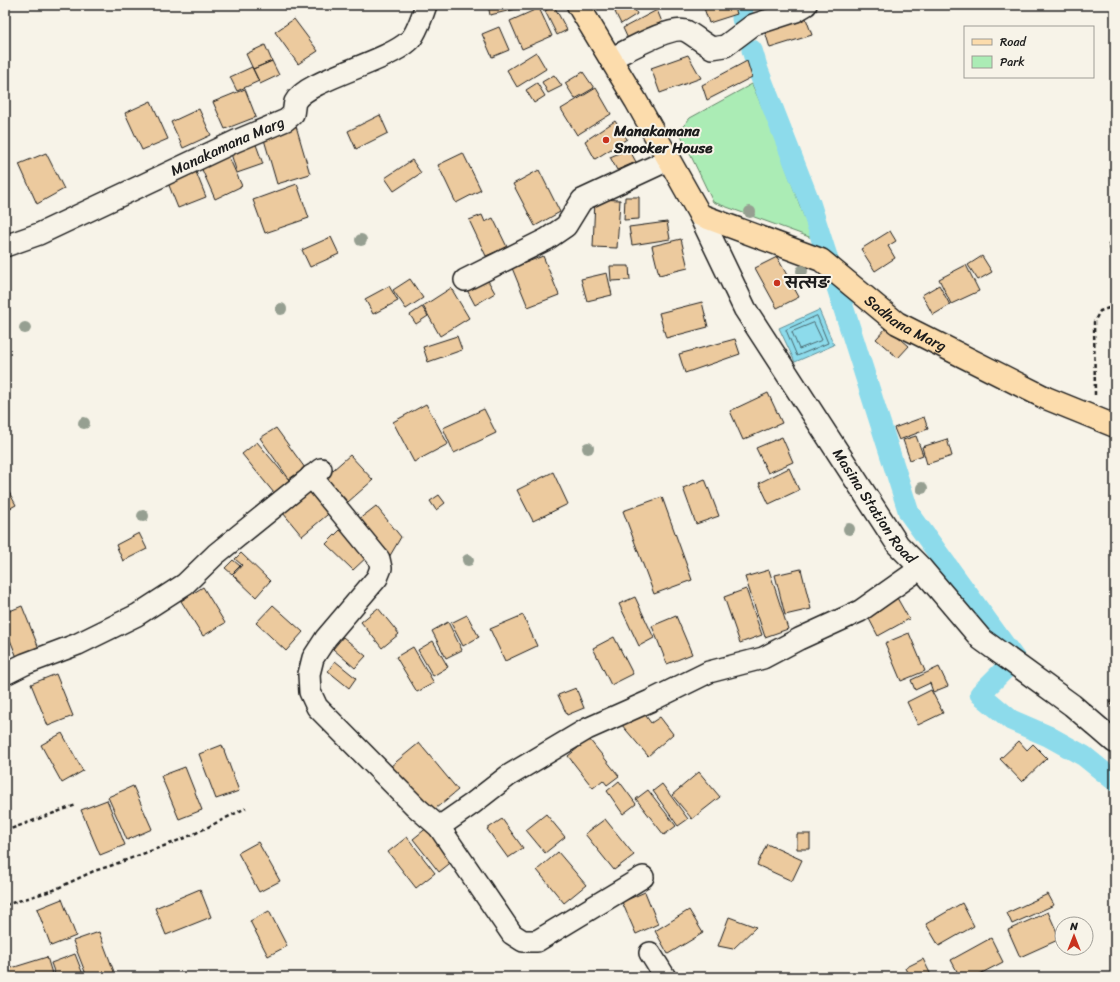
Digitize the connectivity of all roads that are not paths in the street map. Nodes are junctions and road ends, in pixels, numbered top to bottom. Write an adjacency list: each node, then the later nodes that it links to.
1 (426, 5): 7 (street, Manakamana Marg)
2 (578, 5): 4 (main road)
3 (806, 5): 4 (street)
4 (610, 59): 5 (main road)
5 (668, 160): 6 (main road); 8 (street)
6 (700, 215): 9 (main road, Sadhana Marg); 10 (street, Masina Station Road)
7 (5, 246)
8 (465, 280)
9 (1115, 426)
10 (921, 568): 12 (street, Masina Station Road); 13 (street)
11 (5, 674): 13 (street)
12 (1115, 742)
13 (439, 827): 14 (street)
14 (643, 877)
15 (650, 953): 16 (street)
16 (665, 977)

